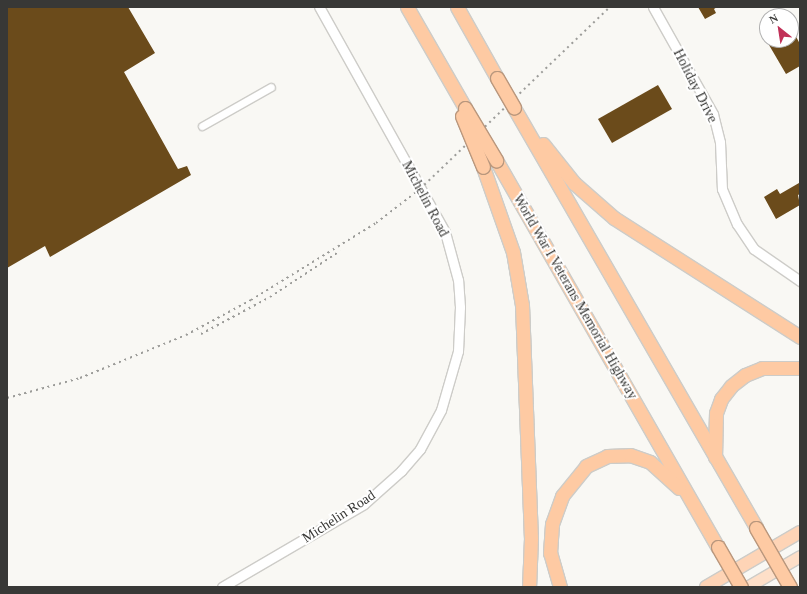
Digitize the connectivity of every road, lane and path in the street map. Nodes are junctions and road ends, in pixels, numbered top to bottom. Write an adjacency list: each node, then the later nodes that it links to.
1 (319, 7): 16 (street, Michelin Road)
2 (407, 7): 6 (highway, World War I Veterans Memorial Highway)
3 (456, 7): 8 (highway, bridge)
4 (652, 7): 9 (street, Holiday Drive)
5 (271, 87): 7 (street)
6 (463, 110): 13 (highway, World War I Veterans Memorial Highway, bridge); 17 (highway, bridge)
7 (202, 126)
8 (527, 127): 10 (highway); 12 (highway)
9 (800, 281)
10 (800, 337)
11 (800, 368): 12 (highway)
12 (715, 457): 22 (highway, bridge)
13 (688, 496): 18 (highway); 20 (highway, World War I Veterans Memorial Highway, bridge)
14 (800, 532): 19 (highway)
15 (800, 556): 21 (main road)
16 (222, 587)
17 (529, 587)
18 (560, 587)
19 (706, 587)
20 (741, 587)
21 (747, 587)
22 (790, 587)

